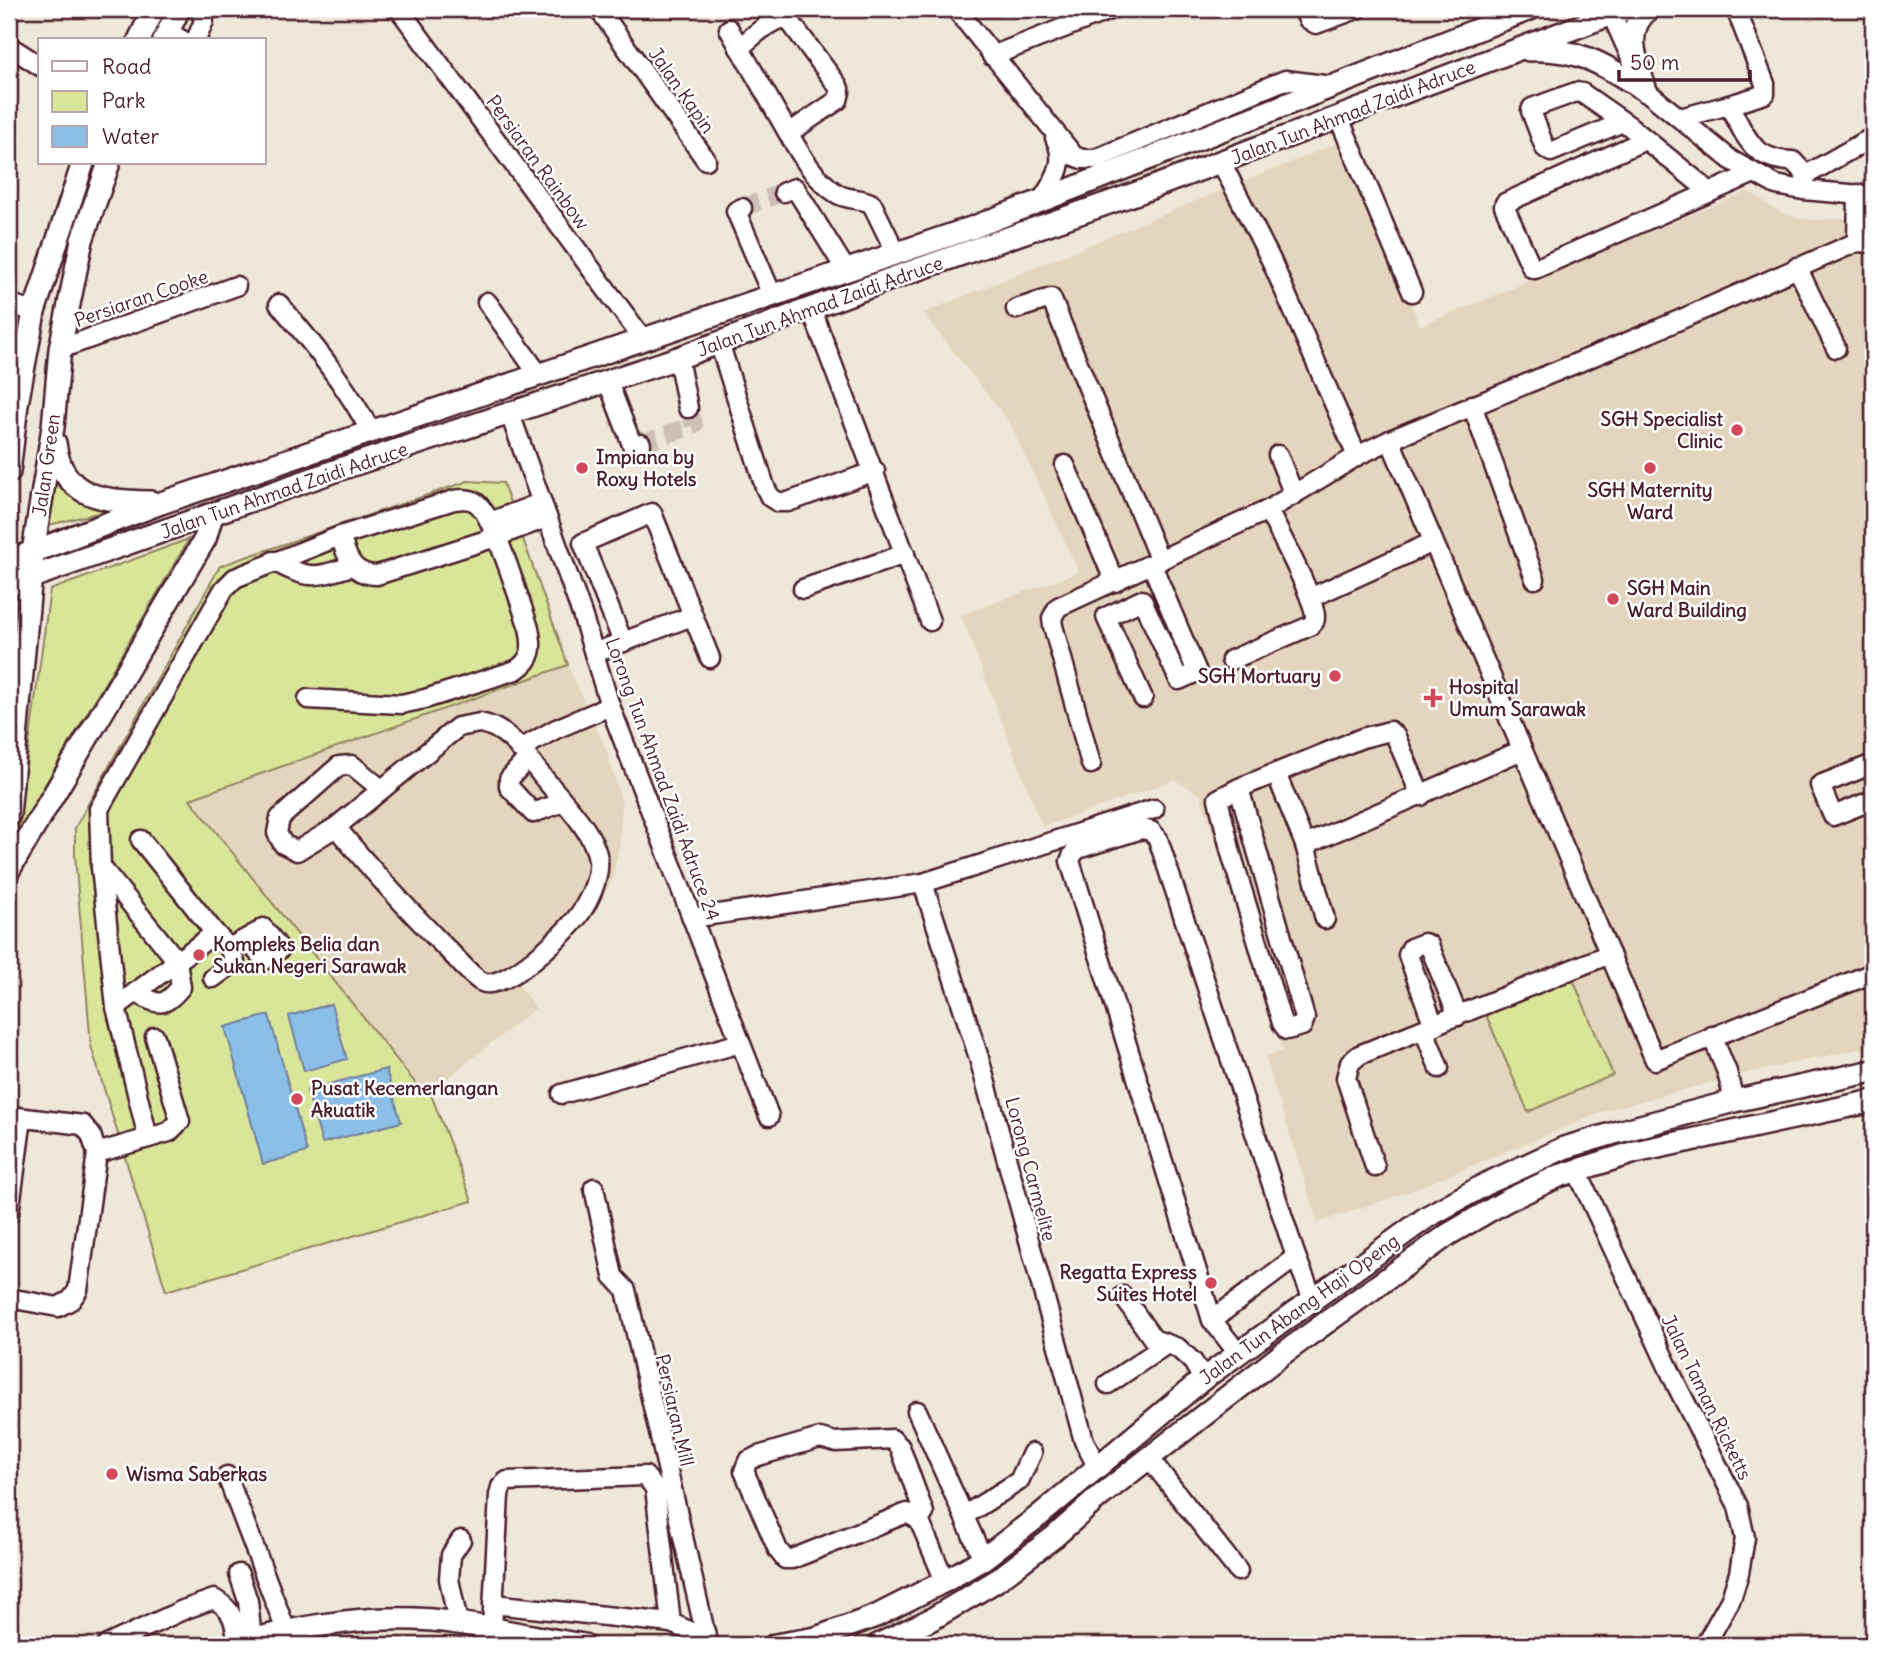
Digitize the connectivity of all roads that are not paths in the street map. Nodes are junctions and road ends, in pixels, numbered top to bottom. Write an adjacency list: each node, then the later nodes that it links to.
1 (154, 9): 17 (main road)
2 (179, 9): 18 (main road)
3 (200, 9): 19 (street)
4 (399, 9): 61 (street, Persiaran Rainbow)
5 (599, 9): 36 (street, Jalan Kapin)
6 (956, 9): 23 (street)
7 (1112, 9): 23 (street)
8 (1303, 9): 9 (street)
9 (1357, 9)
10 (1530, 9): 15 (main road, Jalan Tun Ahmad Zaidi Adruce)
11 (1542, 9): 15 (main road)
12 (1648, 9): 26 (main road)
13 (1736, 9): 27 (street)
14 (1614, 10): 22 (main road, Jalan Tun Ahmad Zaidi Adruce); 26 (street)
15 (1504, 19): 25 (main road, Jalan Tun Ahmad Zaidi Adruce)
16 (729, 29): 21 (street)
17 (140, 38)
18 (172, 38)
19 (197, 38)
20 (9, 46): 24 (street)
21 (739, 48): 32 (street); 32 (street)
22 (1515, 50): 26 (main road); 28 (main road, Jalan Tun Ahmad Zaidi Adruce)
23 (992, 56): 31 (street)
24 (38, 65)
25 (1332, 86): 35 (street); 42 (main road, Jalan Tun Ahmad Zaidi Adruce)
26 (1646, 91): 29 (street)
27 (1730, 105): 29 (street); 41 (street)
28 (1339, 118): 37 (main road, Jalan Tun Ahmad Zaidi Adruce); 53 (street)
29 (1680, 118): 40 (street)
30 (1619, 119): 30 (street); 34 (street)
31 (1052, 132): 35 (street); 46 (street)
32 (789, 133): 49 (street)
33 (1873, 137): 41 (street)
34 (1645, 140): 44 (street); 44 (street)
35 (1095, 159): 42 (street)
36 (706, 160)
37 (1221, 162): 58 (main road, Jalan Tun Ahmad Zaidi Adruce); 77 (street)
38 (83, 164): 60 (main road, Jalan Green)
39 (109, 164): 64 (main road, Jalan Green)
40 (1754, 173): 41 (street); 44 (street)
41 (1805, 182): 45 (street)
42 (1077, 186): 46 (main road, Jalan Tun Ahmad Zaidi Adruce)
43 (784, 192): 51 (street)
44 (1704, 195)
45 (1866, 195): 48 (street)
46 (1042, 200): 49 (main road, Jalan Tun Ahmad Zaidi Adruce)
47 (742, 208): 54 (street)
48 (1865, 242): 50 (street)
49 (896, 254): 51 (main road, Jalan Tun Ahmad Zaidi Adruce)
50 (1797, 267): 63 (street); 68 (street)
51 (846, 270): 54 (main road, Jalan Tun Ahmad Zaidi Adruce)
52 (236, 286): 64 (street, Persiaran Cooke)
53 (1412, 292)
54 (772, 295): 61 (main road, Jalan Tun Ahmad Zaidi Adruce)
55 (487, 302): 66 (street)
56 (9, 303): 60 (street)
57 (279, 304): 73 (street)
58 (811, 308): 62 (main road, Jalan Tun Ahmad Zaidi Adruce); 79 (street)
59 (1016, 309): 95 (street)
60 (34, 312): 70 (main road, Jalan Green)
61 (643, 339): 66 (main road, Jalan Tun Ahmad Zaidi Adruce)
62 (719, 342): 65 (main road, Jalan Tun Ahmad Zaidi Adruce); 79 (street)
63 (1836, 348)
64 (60, 349): 72 (main road, Jalan Green)
65 (678, 358): 67 (main road, Jalan Tun Ahmad Zaidi Adruce); 69 (street)
66 (539, 375): 73 (main road, Jalan Tun Ahmad Zaidi Adruce)
67 (608, 382): 71 (main road, Jalan Tun Ahmad Zaidi Adruce); 75 (street)
68 (1472, 405): 74 (street); 99 (street)
69 (688, 408)
70 (13, 409): 80 (main road, Jalan Green)
71 (510, 414): 83 (street, Lorong Tun Ahmad Zaidi Adruce 24); 85 (main road, Jalan Tun Ahmad Zaidi Adruce)
72 (53, 427): 82 (main road); 90 (main road, Jalan Green)
73 (371, 432): 82 (main road, Jalan Tun Ahmad Zaidi Adruce)
74 (1390, 440): 77 (street); 88 (street)
75 (642, 444)
76 (1278, 455): 81 (street)
77 (1357, 456): 81 (street)
78 (1065, 465): 98 (street)
79 (875, 471): 92 (street)
80 (9, 472)
81 (1294, 495): 84 (street)
82 (161, 503): 90 (main road, Jalan Tun Ahmad Zaidi Adruce)
83 (543, 510): 86 (street); 91 (street, Lorong Tun Ahmad Zaidi Adruce 24)
84 (1268, 510): 95 (street); 102 (street)
85 (212, 515): 97 (main road, Jalan Tun Ahmad Zaidi Adruce); 129 (main road)
86 (493, 530): 87 (street); 96 (street); 111 (street)
87 (340, 536): 94 (street); 96 (street)
88 (1433, 542): 102 (street); 113 (street)
89 (583, 543): 91 (street); 104 (street); 106 (street)
90 (33, 552): 93 (main road, Jalan Tun Ahmad Zaidi Adruce); 97 (main road, Jalan Green)
91 (559, 552): 107 (street, Lorong Tun Ahmad Zaidi Adruce 24)
92 (905, 554): 101 (street); 105 (street)
93 (9, 561)
94 (273, 561): 96 (street); 128 (street)
95 (1156, 563): 98 (street); 103 (street)
96 (352, 566)
97 (30, 578): 100 (main road, Jalan Tun Ahmad Zaidi Adruce); 124 (main road, Jalan Green)
98 (1123, 578): 103 (street); 115 (street)
99 (1535, 579)
100 (9, 585)
101 (803, 589)
102 (1310, 598): 109 (street)
103 (1142, 600): 110 (street)
104 (692, 616): 106 (street); 108 (street)
105 (930, 621)
106 (623, 642): 107 (street)
107 (594, 653): 112 (street, Lorong Tun Ahmad Zaidi Adruce 24)
108 (710, 658)
109 (1231, 660)
110 (1143, 698)
111 (308, 699)
112 (610, 706): 114 (street); 131 (street, Lorong Tun Ahmad Zaidi Adruce 24)
113 (1522, 750): 120 (street); 136 (street)
114 (524, 754): 119 (street); 122 (street); 122 (street)
115 (1091, 764)
116 (1873, 764): 121 (street)
117 (1276, 773): 118 (street); 120 (street); 127 (street)
118 (1239, 788): 118 (street)
119 (381, 789): 125 (street); 125 (street)
120 (1421, 796): 127 (street)
121 (1873, 800)
122 (563, 802): 125 (street)
123 (1154, 809): 130 (street)
124 (9, 815)
125 (336, 827)
126 (141, 840): 133 (street)
127 (1305, 845): 132 (street)
128 (101, 867): 137 (street); 141 (street)
129 (9, 870)
130 (923, 883): 131 (street); 172 (street, Lorong Carmelite)
131 (692, 918): 146 (street, Lorong Tun Ahmad Zaidi Adruce 24)
132 (1325, 919)
133 (215, 933): 135 (street); 137 (street)
134 (248, 940): 134 (street); 135 (street)
135 (229, 948): 139 (street)
136 (1610, 954): 142 (street); 144 (street)
137 (177, 961): 140 (street); 140 (street)
138 (1873, 973): 144 (street)
139 (213, 978)
140 (136, 992): 141 (street)
141 (116, 1007): 154 (street)
142 (1458, 1016): 143 (street); 143 (street)
143 (1429, 1028): 147 (street); 156 (street)
144 (1712, 1036): 150 (street)
145 (155, 1037): 154 (street)
146 (740, 1043): 149 (street); 152 (street, Lorong Tun Ahmad Zaidi Adruce 24)
147 (1439, 1068)
148 (1873, 1071): 150 (main road, Jalan Tun Abang Haji Openg)
149 (562, 1094)
150 (1734, 1101): 163 (main road, Jalan Tun Abang Haji Openg)
151 (1873, 1101): 157 (main road, Jalan Tun Abang Haji Openg)
152 (769, 1116)
153 (15, 1117): 155 (street); 159 (street)
154 (148, 1138): 155 (street)
155 (97, 1153): 162 (street)
156 (1375, 1167)
157 (1577, 1171): 171 (main road, Jalan Tun Abang Haji Openg); 192 (street, Jalan Taman Ricketts)
158 (594, 1188): 186 (street, Persiaran Mill)
159 (9, 1214)
160 (1296, 1257): 163 (street); 164 (street); 164 (street)
161 (1123, 1296): 165 (street)
162 (9, 1298)
163 (1313, 1299): 166 (main road, Jalan Tun Abang Haji Openg)
164 (1212, 1320): 166 (street)
165 (1167, 1345): 167 (street); 168 (street)
166 (1238, 1353): 167 (main road, Jalan Tun Abang Haji Openg)
167 (1203, 1378): 172 (main road, Jalan Tun Abang Haji Openg)
168 (1108, 1384)
169 (917, 1411): 174 (street)
170 (1032, 1453): 174 (street)
171 (1149, 1458): 178 (street); 191 (main road, Jalan Tun Abang Haji Openg)
172 (1097, 1466): 177 (main road, Jalan Tun Abang Haji Openg)
173 (227, 1476): 185 (street)
174 (965, 1515): 177 (street)
175 (919, 1520): 175 (street); 180 (street)
176 (461, 1541): 182 (street)
177 (983, 1559): 180 (main road, Jalan Tun Abang Haji Openg)
178 (1238, 1571)
179 (239, 1574): 187 (street)
180 (945, 1581): 190 (main road, Jalan Tun Abang Haji Openg)
181 (493, 1604): 183 (street); 183 (street); 184 (street)
182 (458, 1623): 184 (main road); 185 (main road)
183 (671, 1623): 186 (street)
184 (492, 1629): 189 (main road)
185 (287, 1633): 187 (main road)
186 (707, 1642)
187 (242, 1643): 188 (street)
188 (107, 1645)
189 (584, 1645)
190 (775, 1645)
191 (878, 1645)
192 (1704, 1645)

